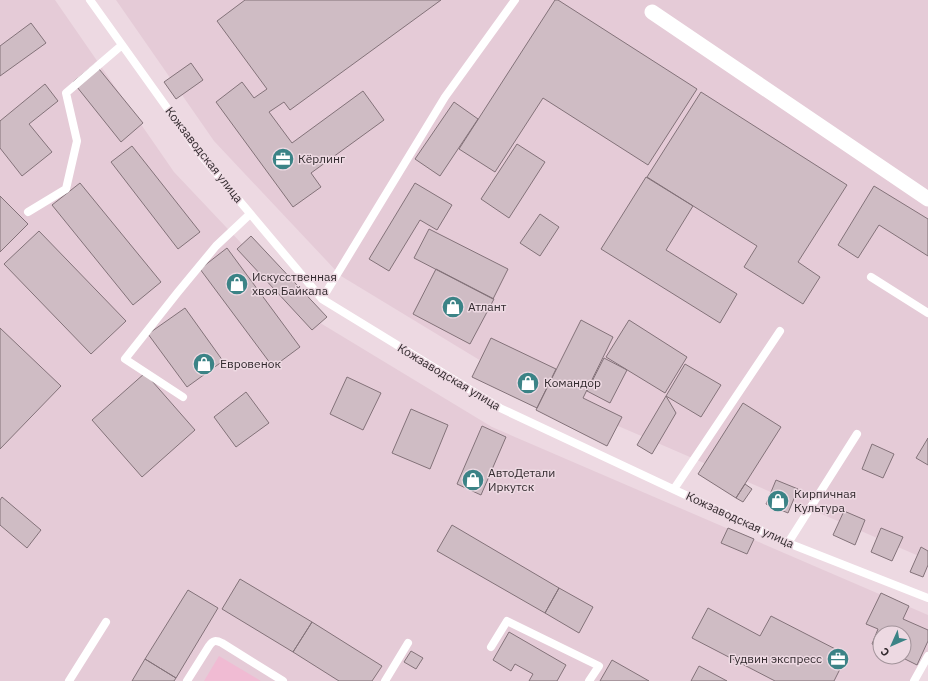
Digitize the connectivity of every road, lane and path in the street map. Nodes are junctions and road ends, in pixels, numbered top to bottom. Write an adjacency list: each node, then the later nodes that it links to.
1 (90, 0): 4 (lane, Кожзаводская улица)
2 (515, 0): 9 (lane)
3 (652, 12): 5 (street)
4 (122, 45): 6 (lane); 7 (lane, Кожзаводская улица)
5 (928, 199)
6 (28, 212)
7 (250, 214): 9 (lane, Кожзаводская улица); 12 (lane)
8 (871, 277): 10 (lane)
9 (322, 299): 14 (lane, Кожзаводская улица)
10 (928, 313)
11 (780, 331): 14 (lane)
12 (183, 397)
13 (857, 434): 15 (lane)
14 (674, 489): 15 (lane, Кожзаводская улица)
15 (788, 543): 16 (lane, Кожзаводская улица)
16 (928, 598)
17 (106, 622): 21 (lane)
18 (408, 643): 24 (lane)
19 (491, 647): 25 (lane)
20 (928, 656): 26 (lane)
21 (69, 681)
22 (187, 681): 23 (lane)
23 (283, 681)
24 (385, 681)
25 (589, 681)
26 (914, 681)

